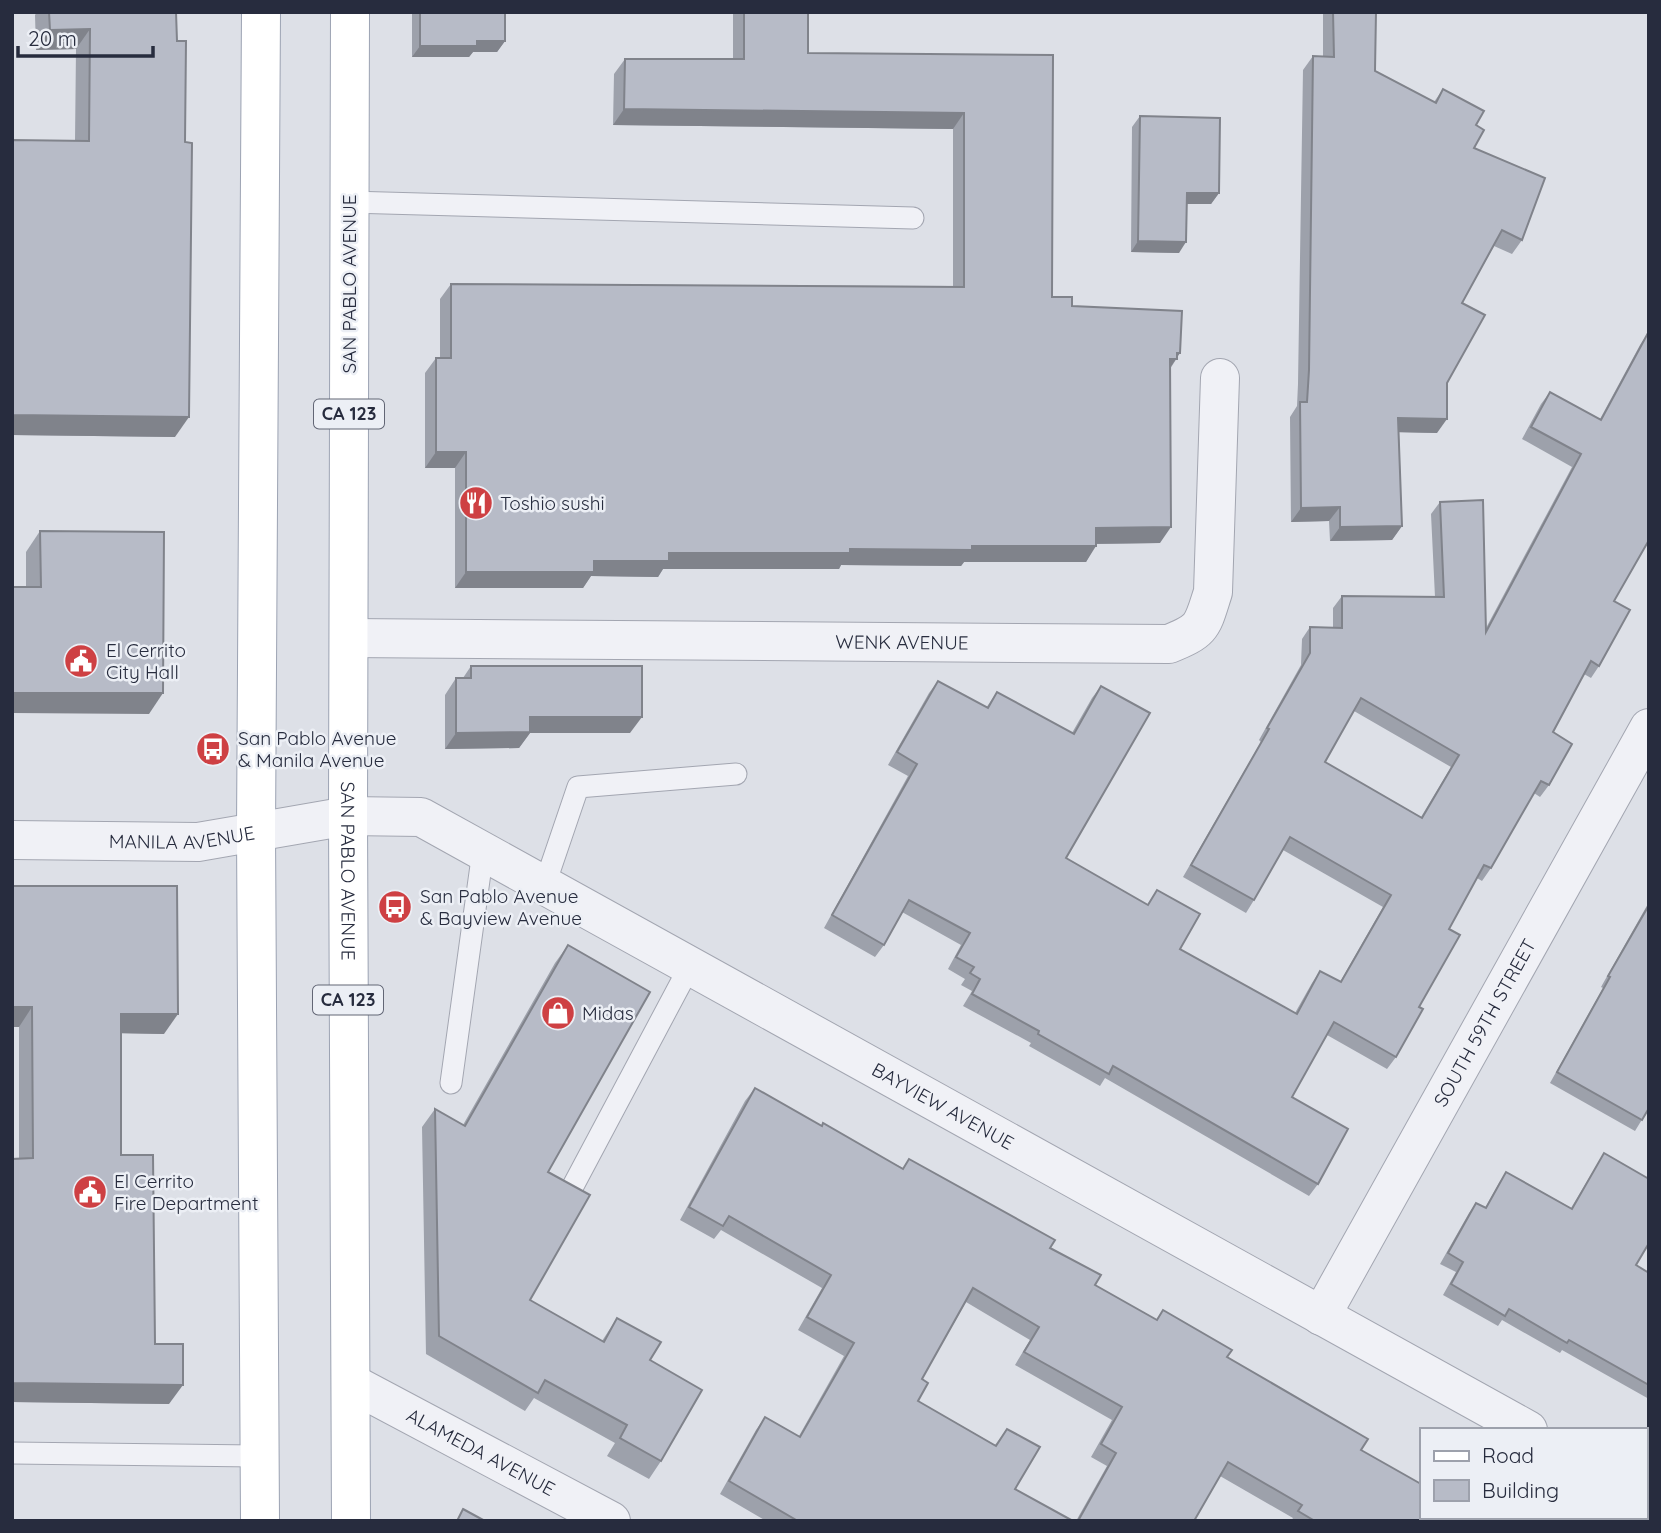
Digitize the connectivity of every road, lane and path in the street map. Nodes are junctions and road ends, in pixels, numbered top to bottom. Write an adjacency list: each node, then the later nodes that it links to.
1 (261, 12): 10 (main road)
2 (350, 12): 3 (main road, SAN PABLO AVENUE / CA 123)
3 (349, 202): 4 (lane); 6 (main road, SAN PABLO AVENUE / CA 123)
4 (914, 218)
5 (1220, 378): 6 (street, WENK AVENUE)
6 (349, 638): 9 (main road, SAN PABLO AVENUE / CA 123)
7 (1649, 728): 17 (street, SOUTH 59TH STREET)
8 (736, 774): 13 (lane)
9 (348, 816): 10 (street, MANILA AVENUE); 12 (street, BAYVIEW AVENUE); 18 (main road, SAN PABLO AVENUE / CA 123)
10 (256, 832): 11 (street, MANILA AVENUE); 21 (main road)
11 (12, 840)
12 (483, 851): 13 (street, BAYVIEW AVENUE); 15 (lane)
13 (545, 884): 14 (street, BAYVIEW AVENUE)
14 (691, 964): 16 (lane); 17 (street, BAYVIEW AVENUE)
15 (451, 1083)
16 (573, 1186)
17 (1321, 1316): 19 (street, BAYVIEW AVENUE)
18 (351, 1383): 23 (main road, SAN PABLO AVENUE / CA 123); 24 (street, ALAMEDA AVENUE)
19 (1524, 1428)
20 (12, 1453): 21 (lane)
21 (260, 1456): 22 (main road)
22 (260, 1521)
23 (351, 1521)
24 (611, 1521)

